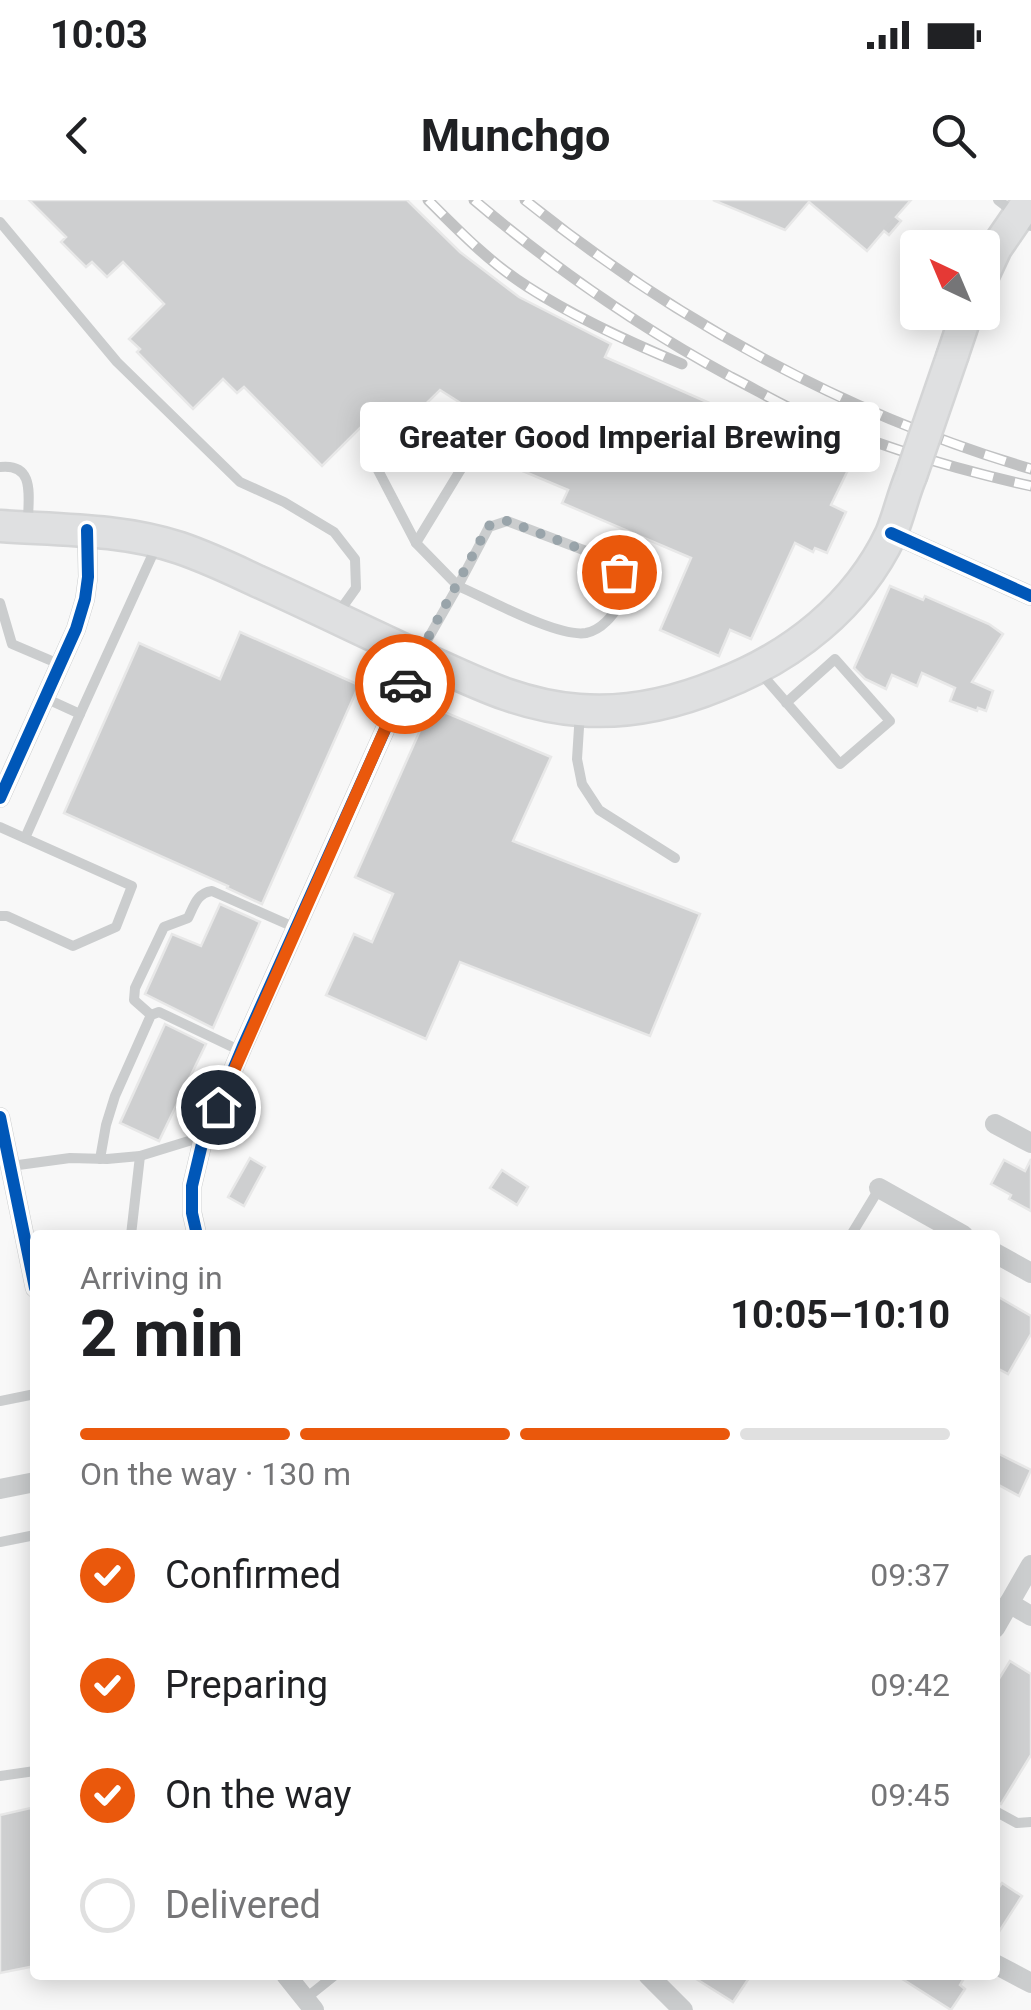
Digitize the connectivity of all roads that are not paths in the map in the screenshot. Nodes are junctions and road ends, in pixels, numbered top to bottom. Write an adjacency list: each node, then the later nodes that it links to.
1 (1019, 211): 3 (main road)
2 (0, 222): 16 (lane)
3 (1000, 242)
4 (962, 330): 10 (main road, bridge)
5 (368, 451): 12 (lane)
6 (472, 451): 12 (lane)
7 (0, 467): 8 (lane)
8 (14, 527): 9 (main road)
9 (87, 530): 11 (main road); 19 (street)
10 (891, 532): 14 (street); 20 (main road)
11 (158, 542): 16 (main road); 24 (lane)
12 (416, 543): 13 (lane)
13 (458, 586): 13 (lane); 18 (lane)
14 (1031, 596)
15 (0, 603): 17 (lane)
16 (336, 617): 18 (main road)
17 (6, 645): 19 (lane)
18 (418, 656): 23 (main road); 31 (street)
19 (60, 664): 21 (street)
20 (757, 670): 22 (lane); 23 (main road)
21 (45, 698): 24 (lane); 25 (street)
22 (786, 703): 22 (lane)
23 (580, 710): 29 (lane)
24 (80, 714): 28 (lane)
25 (9, 758): 26 (street)
26 (0, 798)
27 (0, 827): 28 (lane)
28 (25, 838): 30 (lane)
29 (675, 858)
30 (0, 916)
31 (296, 928): 32 (lane); 33 (street)
32 (151, 1015): 33 (lane); 39 (lane)
33 (241, 1050): 36 (street)
34 (0, 1117): 40 (street)
35 (995, 1124): 37 (street)
36 (206, 1135): 38 (lane); 44 (street)
37 (1031, 1143)
38 (140, 1156): 39 (lane); 43 (lane)
39 (100, 1159): 40 (lane)
40 (10, 1166): 42 (street)
41 (879, 1188): 45 (lane); 46 (street)
42 (9, 1205): 48 (street)
43 (133, 1230)
44 (197, 1230)
45 (854, 1230)
46 (954, 1230)
47 (1000, 1256): 49 (street)
48 (30, 1272)
49 (1031, 1273)
50 (30, 1395): 51 (lane)
51 (0, 1401)
52 (30, 1483): 53 (street)
53 (0, 1489)
54 (30, 1537): 55 (lane)
55 (0, 1542)
56 (1031, 1565): 57 (street)
57 (1009, 1603): 58 (street); 59 (street)
58 (1031, 1616)
59 (1000, 1619)
60 (30, 1771): 61 (lane)
61 (0, 1776)
62 (1000, 1814): 63 (lane)
63 (1031, 1822)
64 (1000, 1966): 65 (street)
65 (1029, 1978)
66 (290, 1980): 69 (street)
67 (332, 1980): 69 (lane)
68 (653, 1980): 70 (street)
69 (310, 2004)
70 (682, 2010)

